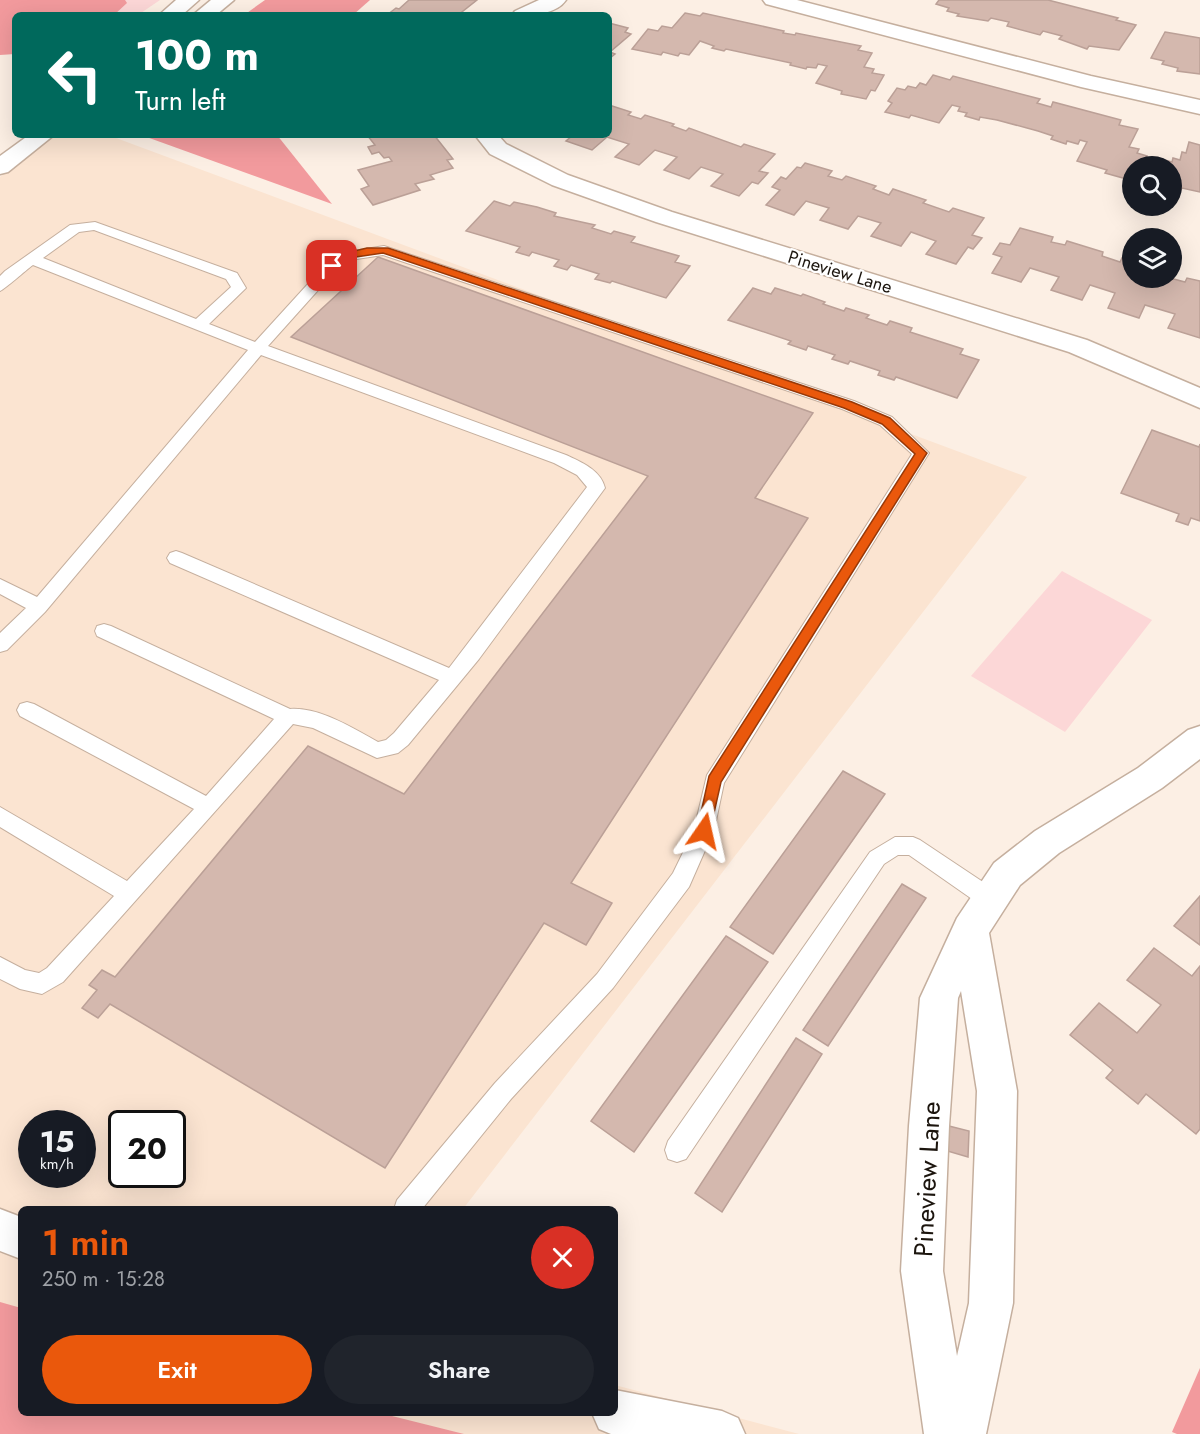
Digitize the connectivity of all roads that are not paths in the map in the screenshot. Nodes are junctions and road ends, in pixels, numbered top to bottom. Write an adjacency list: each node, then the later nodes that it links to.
1 (189, 0): 5 (street)
2 (224, 0): 6 (street)
3 (556, 0): 7 (street)
4 (773, 0): 8 (street)
5 (173, 12)
6 (207, 12)
7 (529, 12)
8 (1200, 107)
9 (12, 131): 12 (street)
10 (39, 138): 13 (street)
11 (489, 138): 18 (street, Pineview Lane)
12 (0, 141)
13 (0, 166)
14 (32, 259): 15 (lane); 16 (lane); 16 (lane)
15 (0, 286)
16 (198, 326): 17 (lane)
17 (258, 348): 21 (lane); 24 (lane); 34 (lane)
18 (1200, 399)
19 (176, 558): 24 (lane)
20 (0, 586): 21 (lane)
21 (39, 607): 23 (lane)
22 (104, 631): 26 (lane)
23 (0, 645)
24 (452, 678): 26 (lane)
25 (27, 710): 28 (lane)
26 (288, 717): 28 (lane)
27 (1200, 740): 31 (street, Pineview Lane)
28 (209, 807): 30 (lane)
29 (0, 816): 30 (lane)
30 (130, 894): 32 (lane)
31 (980, 914): 33 (lane); 39 (street, Pineview Lane); 40 (street)
32 (0, 967)
33 (677, 1150)
34 (408, 1206)
35 (0, 1230): 36 (street)
36 (18, 1237)
37 (618, 1414): 38 (street)
38 (722, 1434)
39 (946, 1434)
40 (963, 1434)

